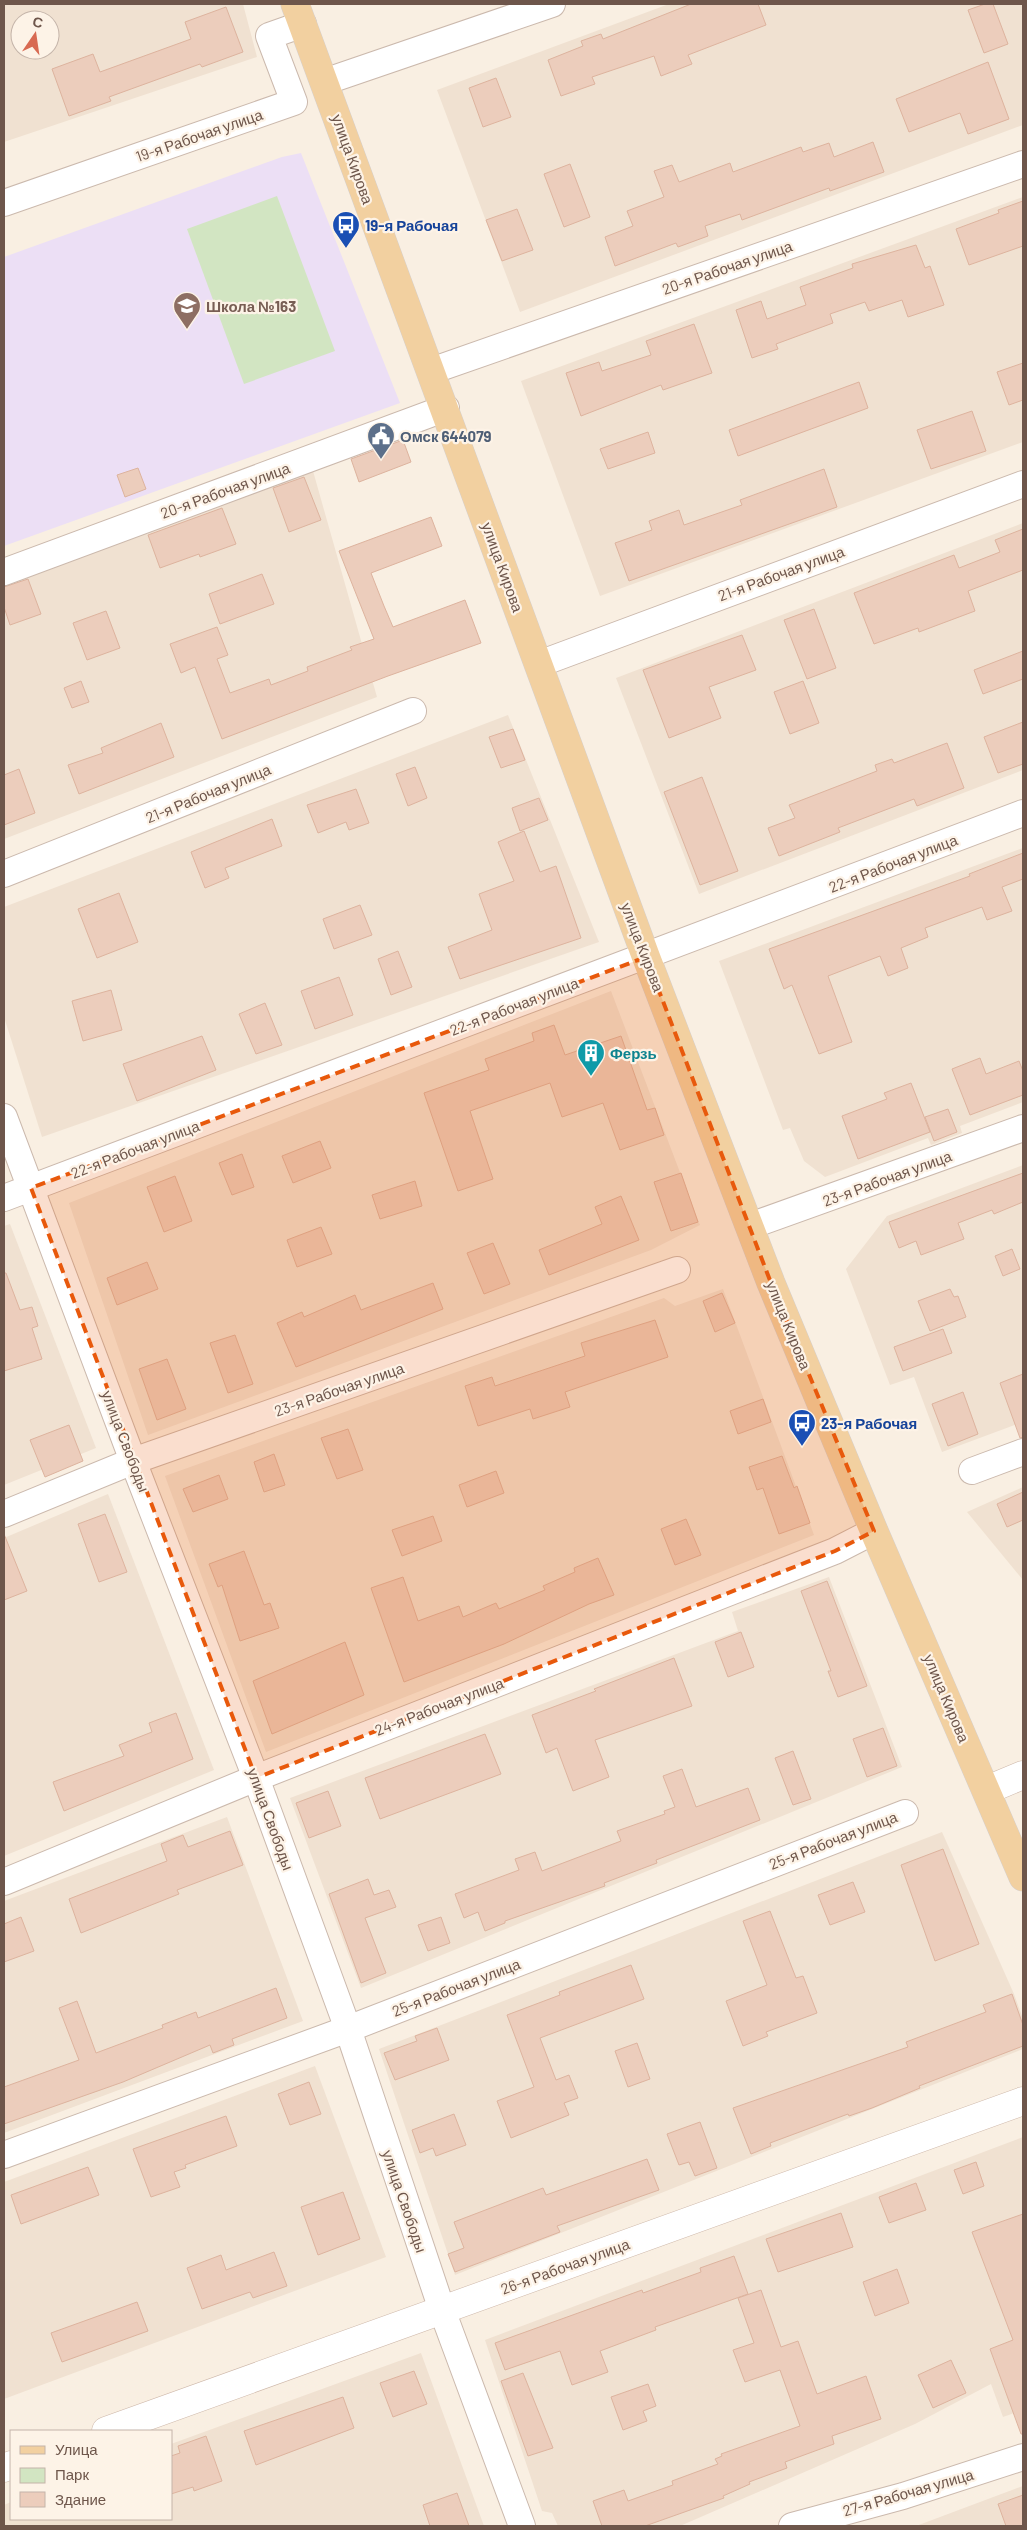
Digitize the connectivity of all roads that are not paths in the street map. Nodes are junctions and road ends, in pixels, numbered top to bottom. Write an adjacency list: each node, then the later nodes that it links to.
1 (552, 4): 3 (street)
2 (299, 14): 3 (main road, улица Кирова); 5 (street, 19-я Рабочая улица)
3 (324, 82): 6 (main road, улица Кирова)
4 (1023, 164): 6 (street, 20-я Рабочая улица)
5 (4, 203)
6 (431, 371): 7 (main road, улица Кирова)
7 (446, 408): 9 (street, 20-я Рабочая улица); 10 (main road, улица Кирова)
8 (1023, 484): 10 (street, 21-я Рабочая улица)
9 (4, 572)
10 (539, 664): 14 (main road, улица Кирова)
11 (413, 711): 13 (street, 21-я Рабочая улица)
12 (1023, 813): 14 (street, 22-я Рабочая улица)
13 (4, 874)
14 (646, 957): 17 (street, 22-я Рабочая улица); 19 (main road, улица Кирова)
15 (4, 1117): 17 (street, улица Свободы)
16 (1023, 1128): 19 (street, 23-я Рабочая улица)
17 (31, 1188): 18 (street, 22-я Рабочая улица); 22 (street, улица Свободы)
18 (4, 1198)
19 (750, 1226): 25 (main road, улица Кирова)
20 (677, 1270): 22 (street, 23-я Рабочая улица)
21 (1023, 1452): 23 (street)
22 (133, 1462): 24 (street, 23-я Рабочая улица); 27 (street, улица Свободы)
23 (972, 1471)
24 (4, 1514)
25 (874, 1531): 27 (street, 24-я Рабочая улица); 28 (main road, улица Кирова)
26 (1023, 1775): 28 (main road)
27 (256, 1778): 31 (street, 24-я Рабочая улица); 32 (street, улица Свободы)
28 (986, 1790): 30 (main road, улица Кирова)
29 (905, 1812): 32 (street, 25-я Рабочая улица)
30 (1023, 1877)
31 (4, 1882)
32 (348, 2029): 34 (street, 25-я Рабочая улица); 35 (street, улица Свободы)
33 (1023, 2101): 35 (main road, 26-я Рабочая улица)
34 (4, 2155)
35 (442, 2310): 36 (main road, 26-я Рабочая улица); 38 (street, улица Свободы)
36 (109, 2430)
37 (1023, 2457): 39 (street, 27-я Рабочая улица)
38 (522, 2526)
39 (792, 2526)

